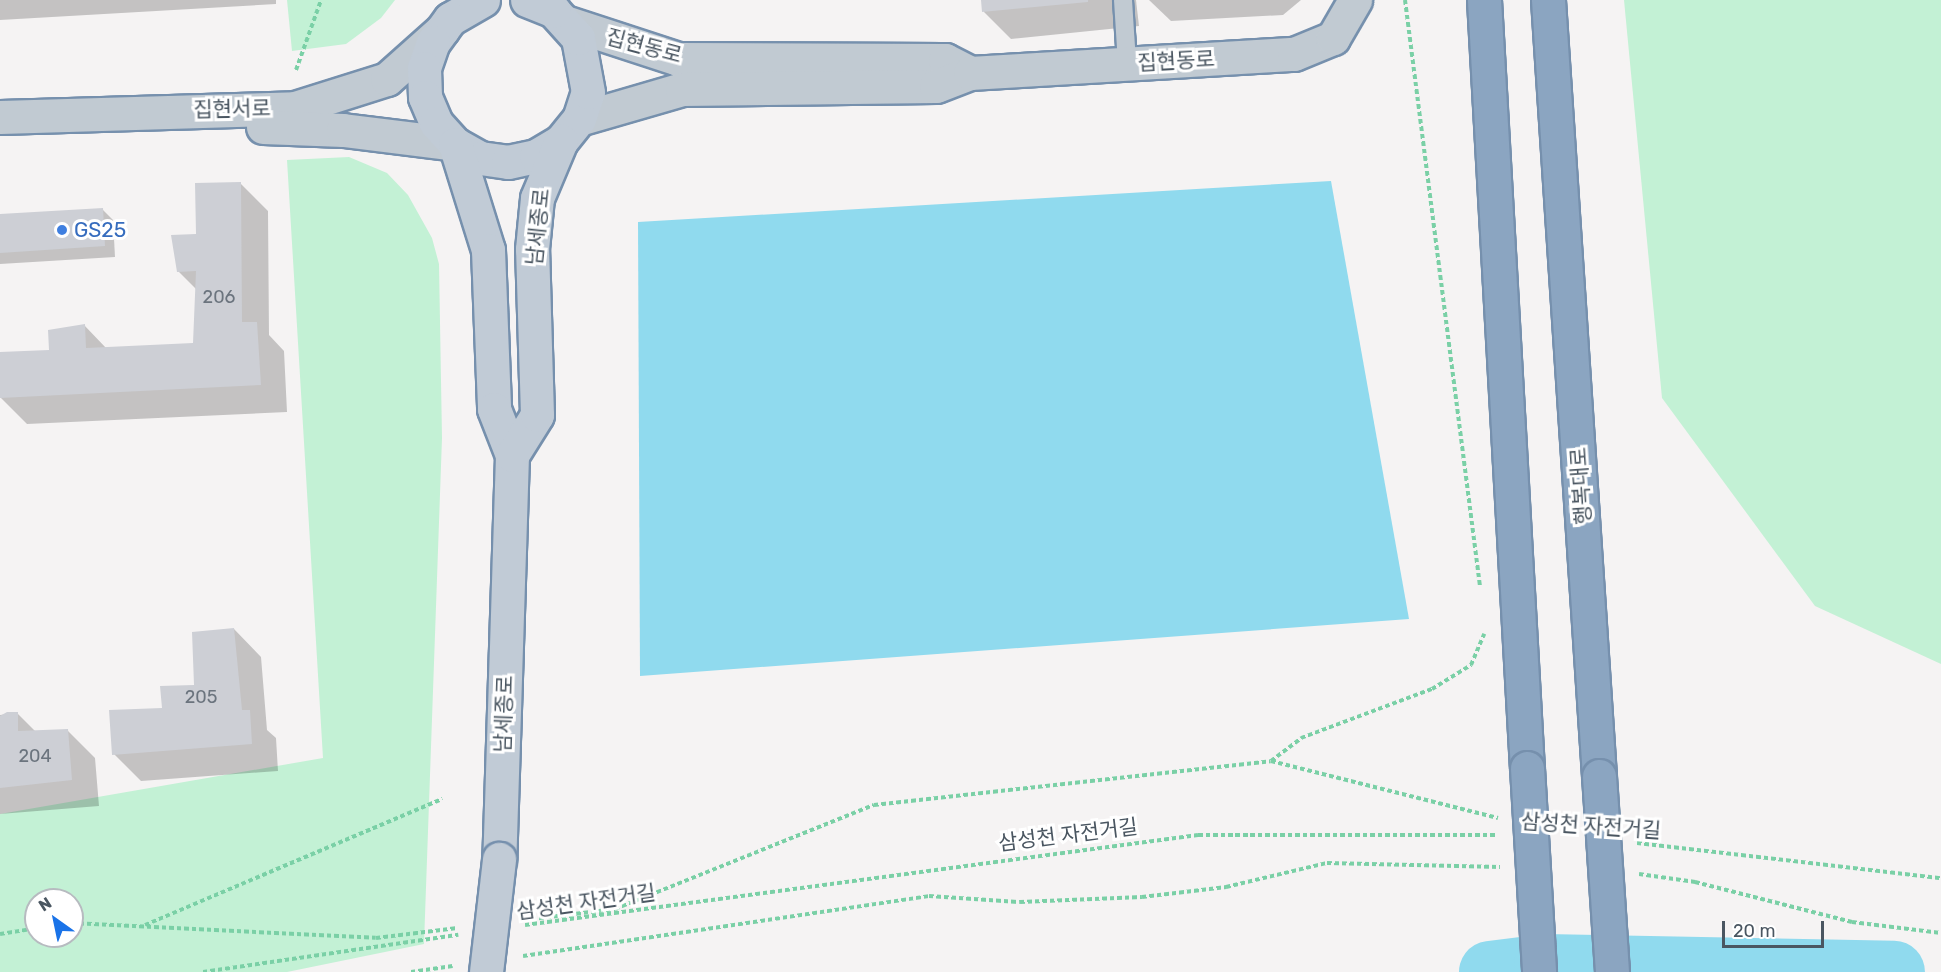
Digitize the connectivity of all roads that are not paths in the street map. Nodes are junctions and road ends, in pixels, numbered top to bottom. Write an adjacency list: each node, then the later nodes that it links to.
1 (483, 0): 7 (street)
2 (1123, 0): 8 (lane)
3 (1355, 0): 8 (street, 집현동로)
4 (1484, 0): 16 (highway, bridge)
5 (1548, 0): 17 (highway, 행복대로, bridge)
6 (550, 9): 9 (street, 집현동로); 11 (street, 남세종로)
7 (450, 16): 10 (street, 집현서로); 13 (street)
8 (1127, 63): 9 (street, 집현동로)
9 (969, 73): 11 (street, 집현동로)
10 (0, 117)
11 (570, 130): 13 (street); 14 (street, 남세종로)
12 (0, 139): 13 (street, 집현서로)
13 (455, 144): 14 (street, 남세종로)
14 (513, 455): 15 (street, 남세종로, bridge)
15 (488, 965)
16 (1539, 972)
17 (1612, 972)

